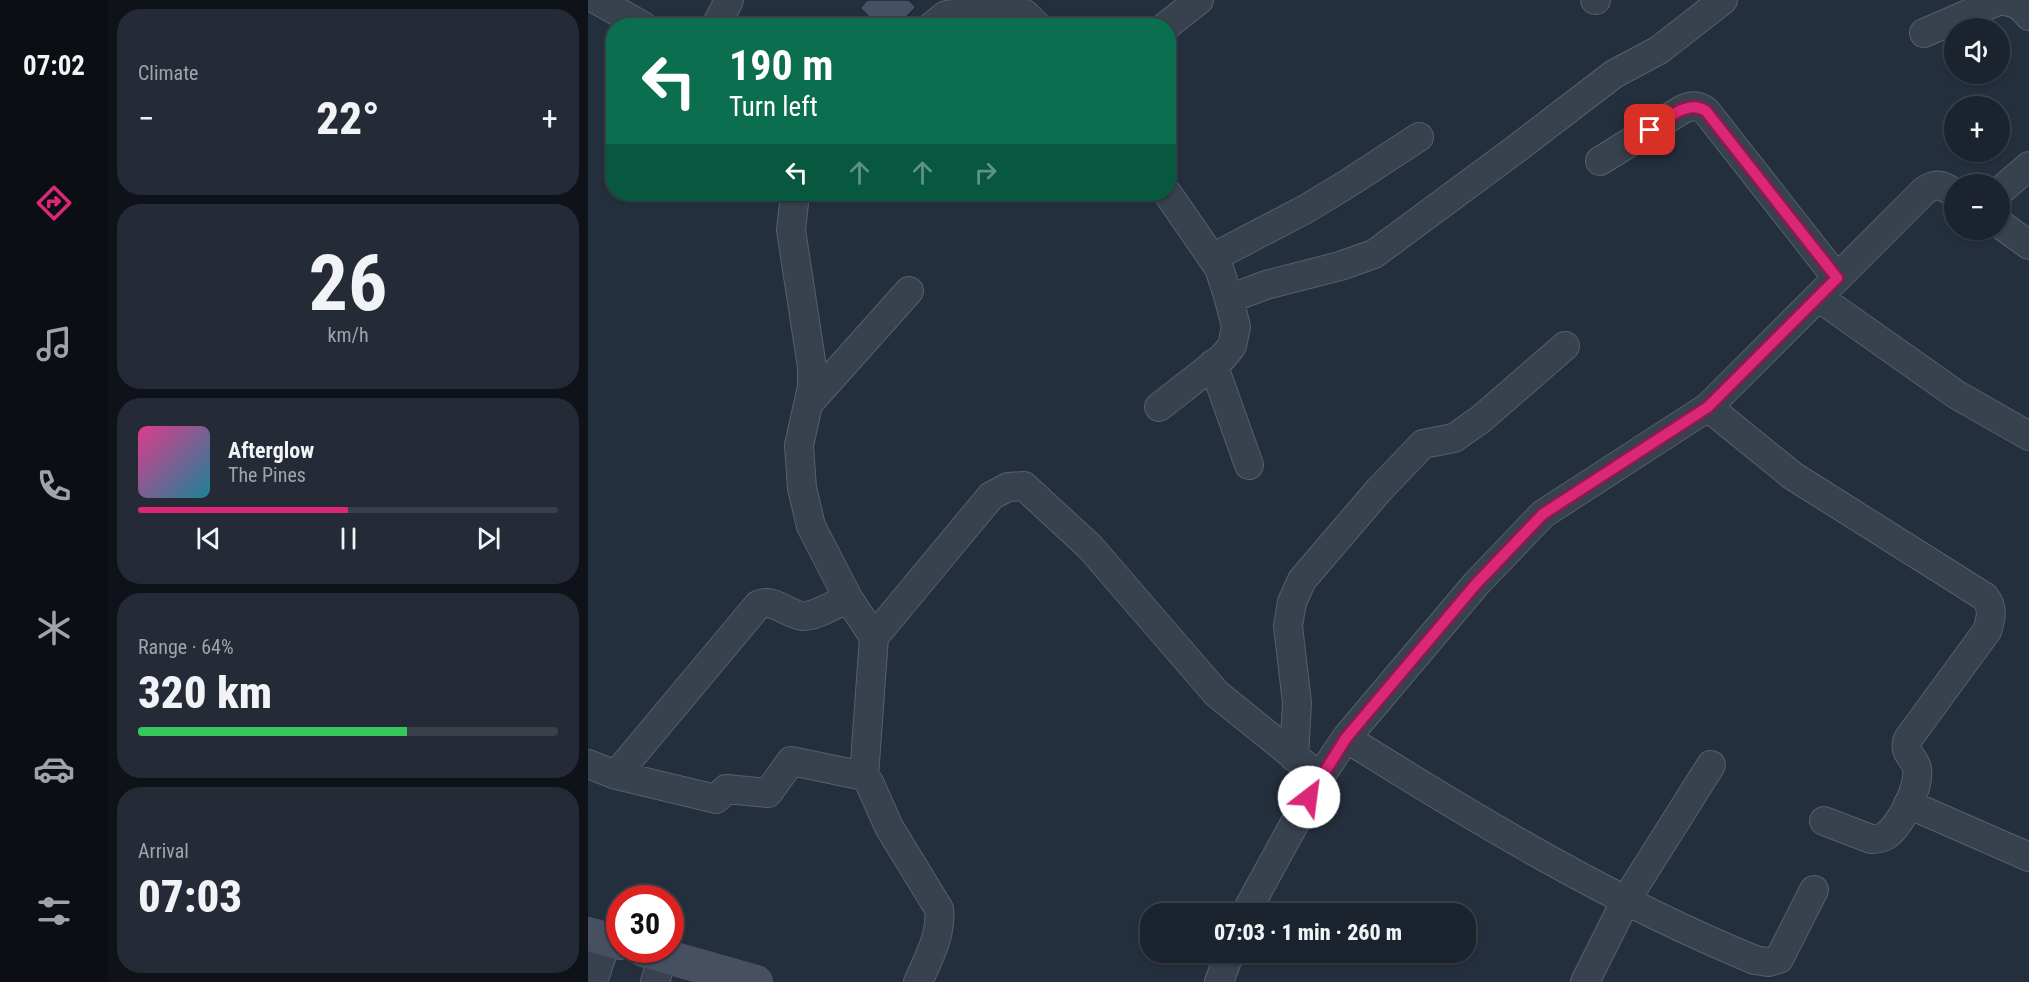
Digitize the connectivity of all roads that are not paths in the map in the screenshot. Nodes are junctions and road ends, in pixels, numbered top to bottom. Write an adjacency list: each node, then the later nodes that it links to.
1 (597, 0): 7 (street)
2 (729, 0): 8 (street)
3 (1199, 0): 10 (street)
4 (1723, 0): 24 (street)
5 (939, 13): 9 (street)
6 (2029, 16): 11 (street)
7 (629, 18)
8 (720, 18)
9 (1029, 18)
10 (1176, 18)
11 (1924, 33)
12 (1419, 137): 21 (street)
13 (1600, 161): 22 (street)
14 (2029, 166): 15 (street)
15 (2010, 182)
16 (1944, 188): 22 (street)
17 (794, 201): 27 (street)
18 (1173, 201): 21 (street)
19 (2010, 232): 20 (street)
20 (2029, 246)
21 (1212, 258): 24 (street)
22 (1828, 288): 29 (street); 30 (street)
23 (909, 291): 27 (street)
24 (1229, 299): 26 (street)
25 (1565, 346): 35 (street)
26 (1213, 364): 28 (street); 31 (street)
27 (809, 403): 32 (street)
28 (1159, 406)
29 (1708, 407): 34 (street); 41 (street)
30 (2023, 423)
31 (1249, 465)
32 (848, 598): 33 (street); 38 (street)
33 (873, 638): 35 (street); 39 (street)
34 (1346, 738): 40 (street); 45 (street)
35 (1294, 757): 40 (street)
36 (588, 764): 38 (street)
37 (1711, 765): 45 (street)
38 (616, 775): 39 (street)
39 (864, 776): 52 (street)
40 (1320, 777): 46 (street)
41 (1908, 804): 42 (street); 43 (street)
42 (1824, 821)
43 (2029, 857)
44 (1814, 890): 45 (street)
45 (1626, 900): 54 (street)
46 (1251, 903)
47 (605, 938): 50 (street)
48 (658, 963): 51 (street)
49 (1226, 963): 53 (street)
50 (593, 982)
51 (756, 982)
52 (918, 982)
53 (1219, 982)
54 (1585, 982)

